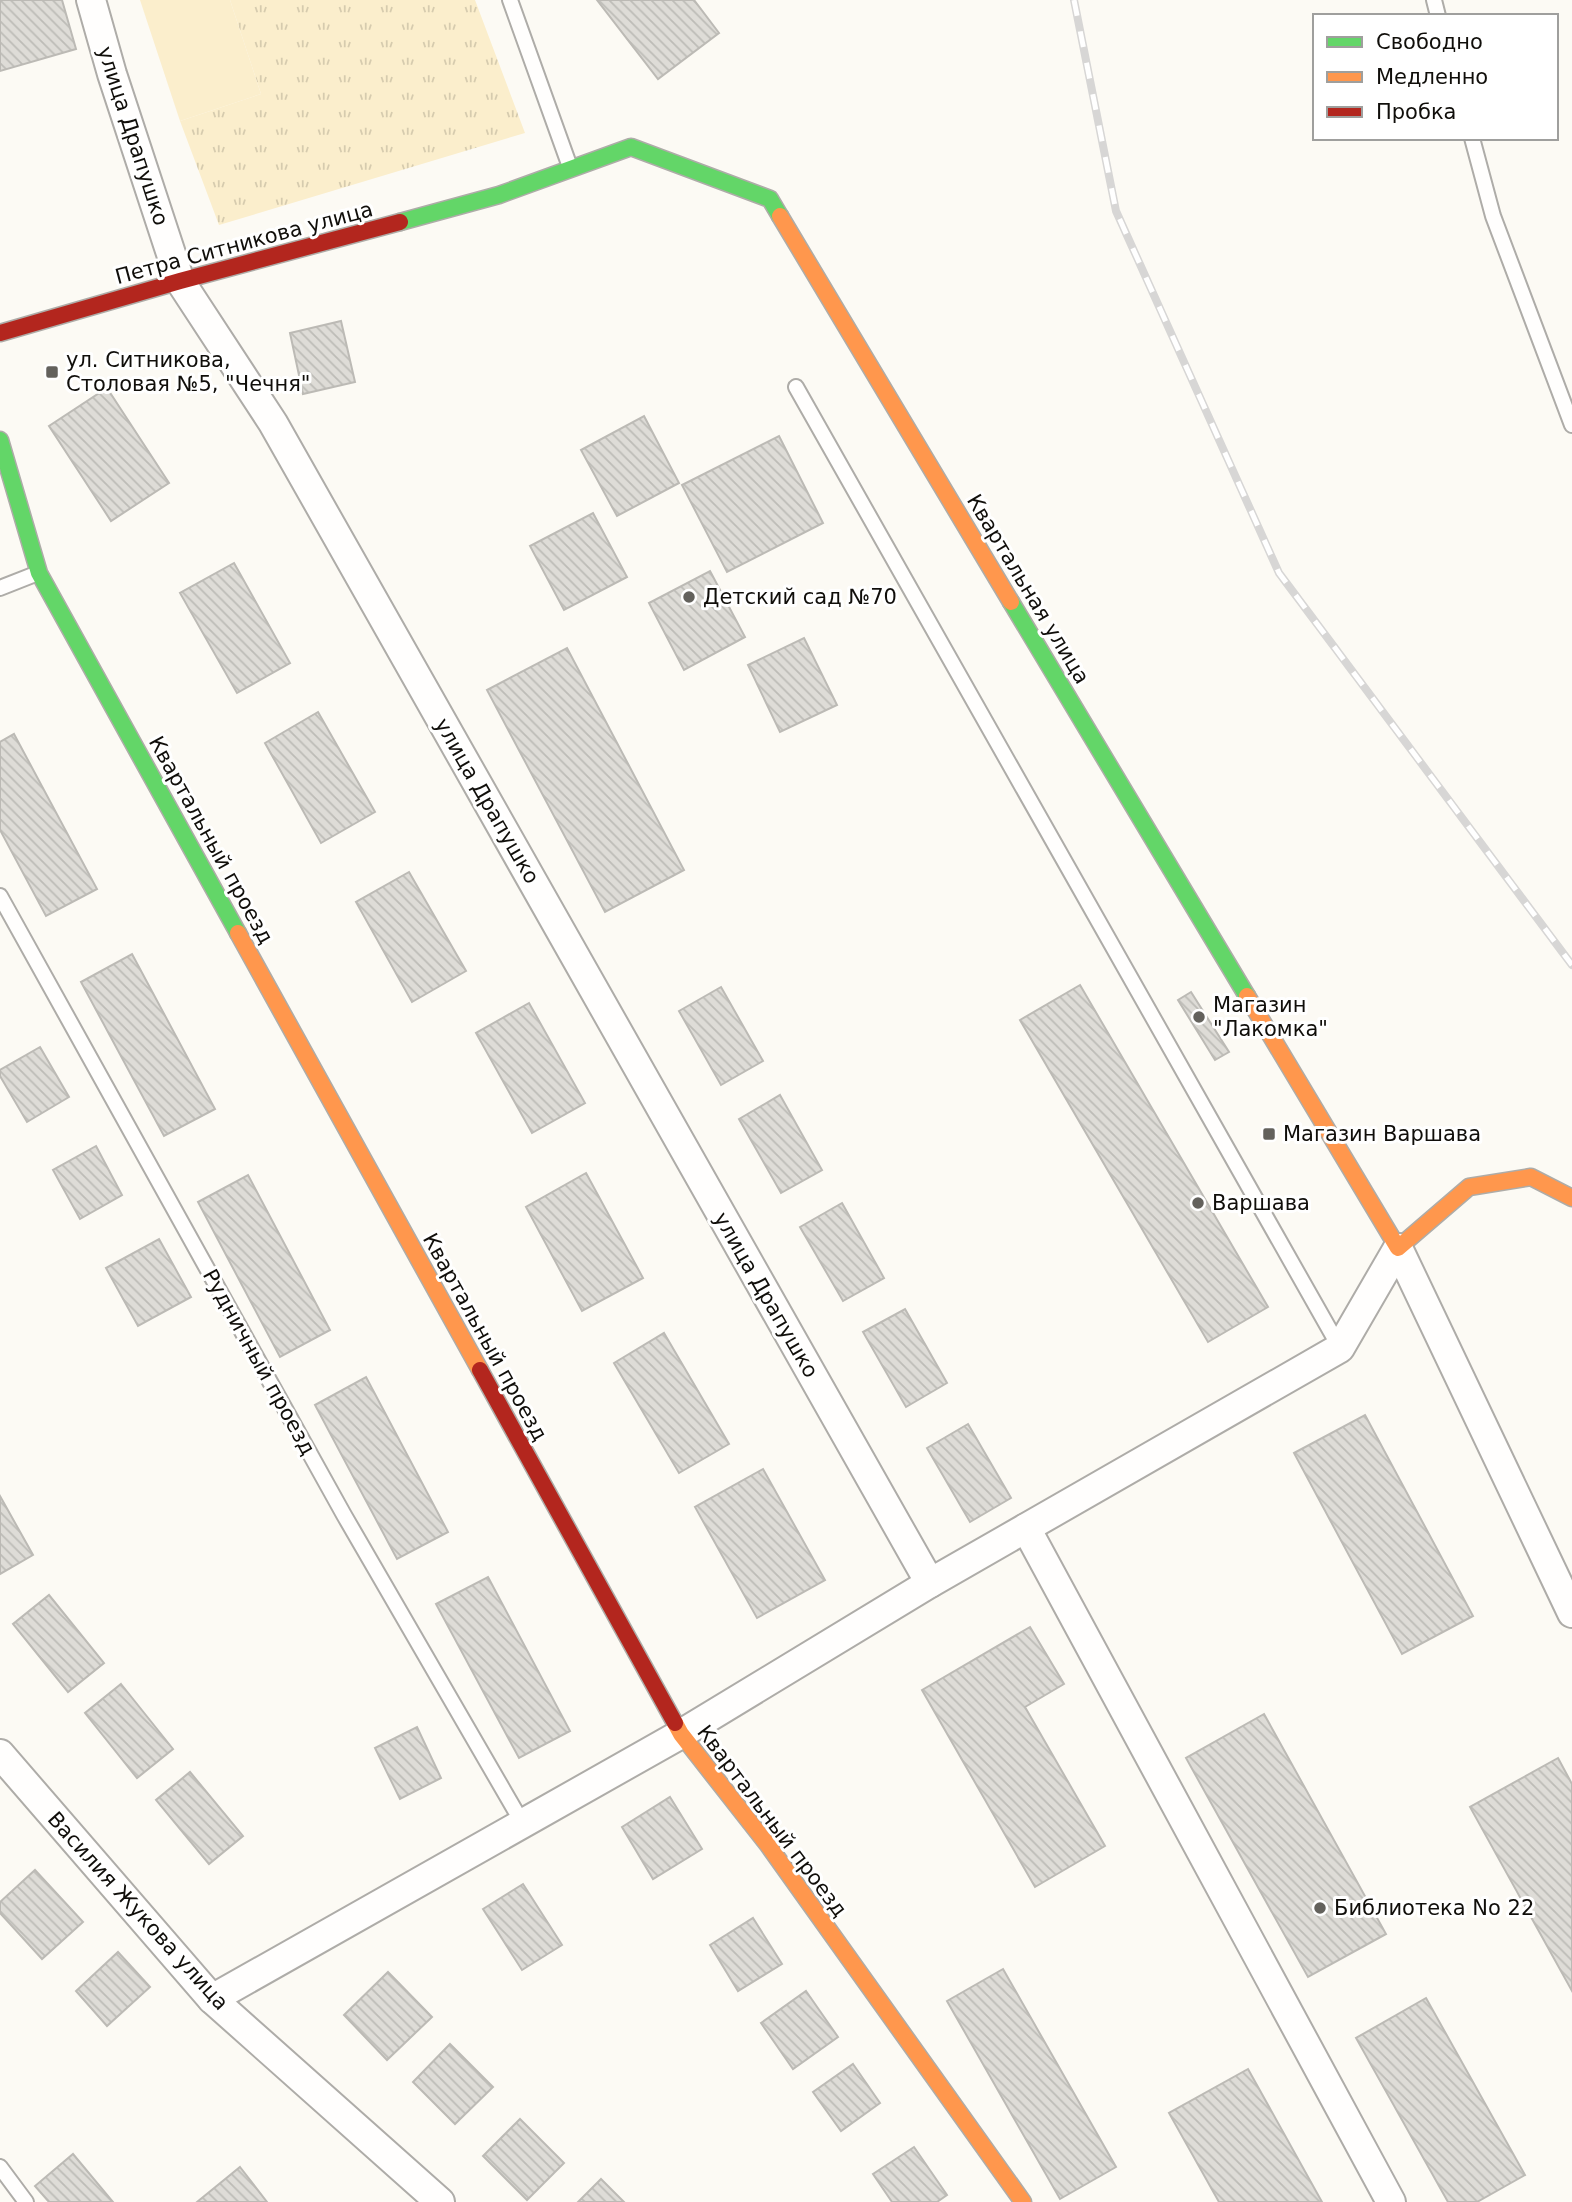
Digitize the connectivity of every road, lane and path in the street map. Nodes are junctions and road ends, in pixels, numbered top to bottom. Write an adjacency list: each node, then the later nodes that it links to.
1 (91, 0): 6 (street, улица Драпушко)
2 (510, 0): 4 (lane)
3 (1473, 140): 9 (lane)
4 (571, 168): 5 (street, Квартальная улица); 15 (street, Квартальная улица)
5 (499, 195): 6 (street, Петра Ситникова улица)
6 (180, 281): 7 (street, Петра Ситникова улица); 18 (street, улица Драпушко)
7 (0, 333)
8 (796, 387): 16 (lane)
9 (1572, 425)
10 (0, 440): 11 (street, Квартальный проезд)
11 (39, 573): 12 (lane); 20 (street, Квартальный проезд)
12 (0, 588)
13 (0, 896): 22 (lane, Рудничный проезд)
14 (1572, 1198): 15 (street)
15 (1398, 1248): 16 (street); 19 (street)
16 (1340, 1348): 17 (street)
17 (1026, 1528): 18 (street); 28 (street)
18 (930, 1583): 20 (street)
19 (1572, 1613)
20 (681, 1734): 22 (street); 27 (street, Квартальный проезд)
21 (0, 1754): 23 (street, Василия Жукова улица)
22 (523, 1824): 23 (street)
23 (212, 1999): 26 (street, Василия Жукова улица)
24 (0, 2167): 25 (lane)
25 (26, 2202)
26 (440, 2202)
27 (1023, 2202)
28 (1391, 2202)

